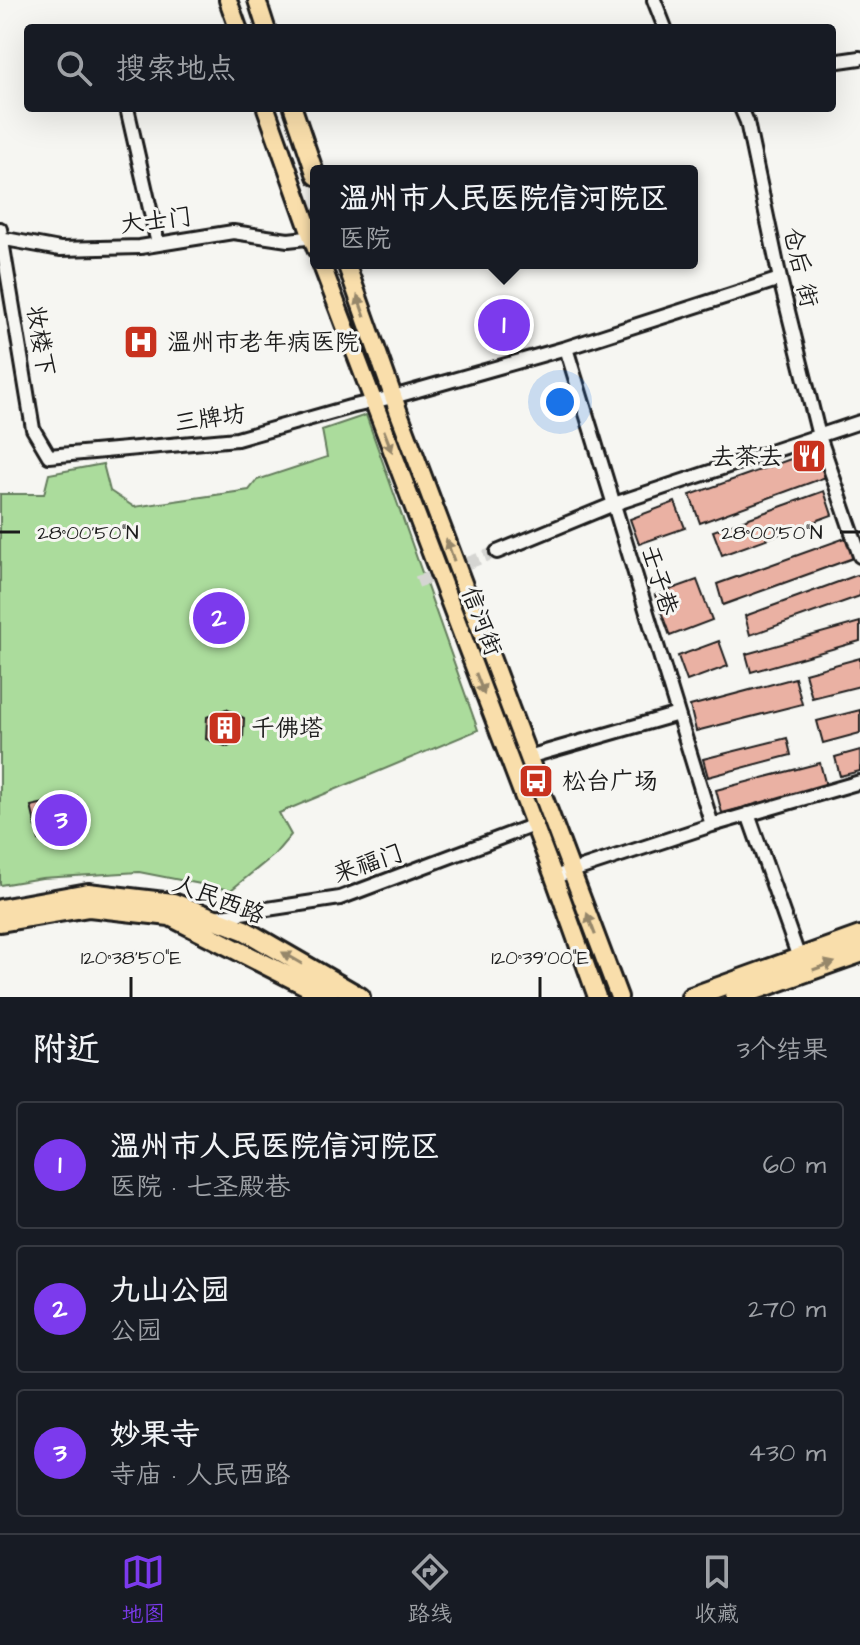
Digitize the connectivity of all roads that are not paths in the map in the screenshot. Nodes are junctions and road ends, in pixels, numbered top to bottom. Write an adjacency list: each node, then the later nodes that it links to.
1 (228, 0): 4 (main road)
2 (257, 0): 5 (main road)
3 (654, 0): 6 (street)
4 (237, 24)
5 (265, 24)
6 (663, 24)
7 (860, 58): 8 (street)
8 (836, 61)
9 (128, 112): 17 (street)
10 (267, 112): 14 (main road)
11 (294, 112): 13 (main road)
12 (743, 112): 20 (street, 仓后 街)
13 (312, 165)
14 (310, 227)
15 (1, 235): 17 (street, 大士门); 26 (street, 妆楼下)
16 (310, 241): 17 (street, 大士门)
17 (158, 244)
18 (323, 269): 23 (main road, 信河街)
19 (348, 269): 22 (main road, 信河街, one-way to 19)
20 (780, 279): 21 (street, 三牌坊); 25 (street, 仓后 街)
21 (566, 348): 22 (street, 三牌坊); 27 (street, 壬子巷)
22 (393, 397): 23 (street, 三牌坊); 31 (main road, 信河街, one-way to 22)
23 (373, 401): 26 (street, 三牌坊); 34 (main road, 信河街, one-way to 34)
24 (860, 422): 25 (street)
25 (819, 436): 27 (street); 29 (street, 仓后 街)
26 (49, 456)
27 (614, 504): 28 (street); 30 (street, 壬子巷)
28 (497, 552)
29 (860, 556)
30 (678, 714): 31 (street); 35 (street, 壬子巷)
31 (528, 757): 36 (main road, 信河街)
32 (860, 782): 33 (street)
33 (748, 814): 35 (street); 43 (street)
34 (534, 825): 37 (main road, 信河街); 39 (street, 来福门)
35 (712, 825): 36 (street)
36 (571, 871): 37 (street); 47 (main road, 信河街, one-way to 36)
37 (554, 877): 46 (main road, 信河街)
38 (0, 909): 39 (highway, 人民西路)
39 (212, 918): 45 (highway, 人民西路, one-way to 39)
40 (0, 922): 44 (highway, 人民西路)
41 (860, 936): 43 (highway)
42 (860, 953): 49 (highway, one-way to 42)
43 (799, 958): 48 (highway)
44 (329, 997)
45 (360, 997)
46 (597, 997)
47 (619, 997)
48 (691, 997)
49 (735, 997)

